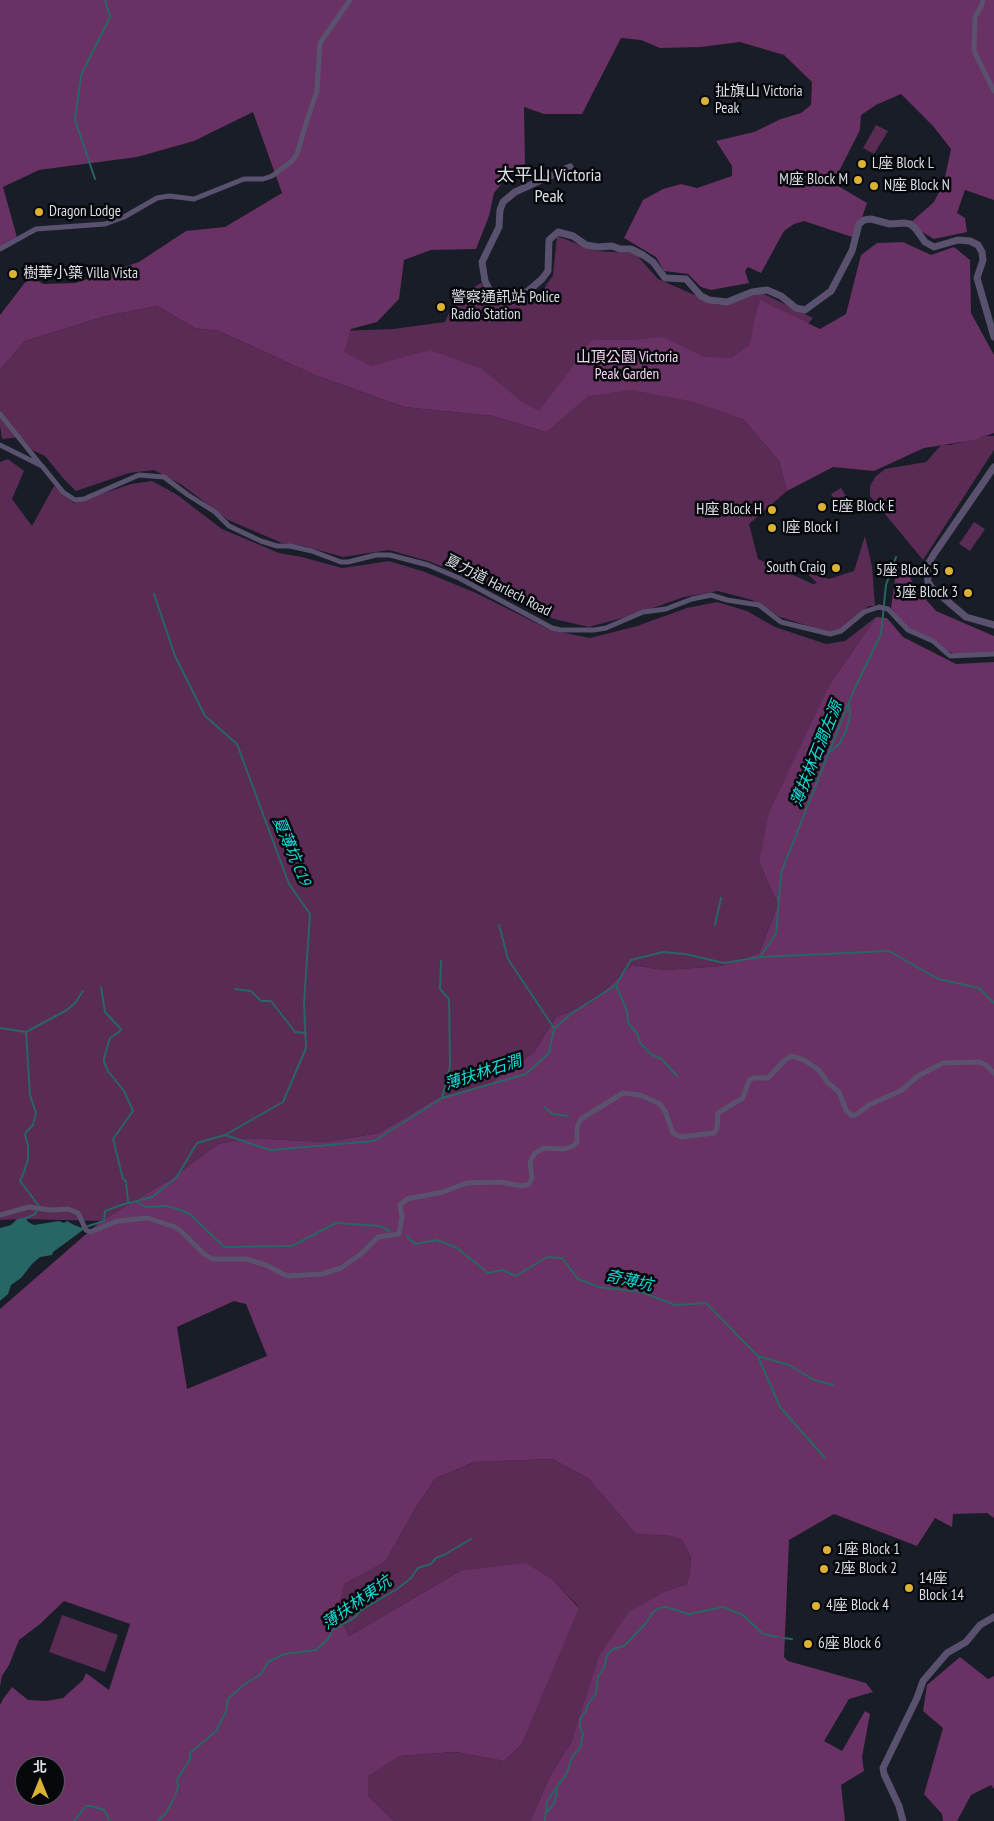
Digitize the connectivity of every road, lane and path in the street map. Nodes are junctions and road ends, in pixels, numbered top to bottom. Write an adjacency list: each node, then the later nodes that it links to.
1 (350, 0): 5 (street)
2 (983, 0): 3 (street)
3 (994, 91)
4 (570, 167): 6 (street)
5 (0, 248)
6 (994, 337)
7 (0, 414): 9 (street)
8 (0, 445): 9 (street, 夏力道 Harlech Road)
9 (42, 466): 12 (street, 夏力道 Harlech Road)
10 (994, 467): 11 (street)
11 (994, 625)
12 (994, 654)
13 (994, 1073): 14 (street)
14 (0, 1216)
15 (994, 1617): 16 (street)
16 (903, 1821)

